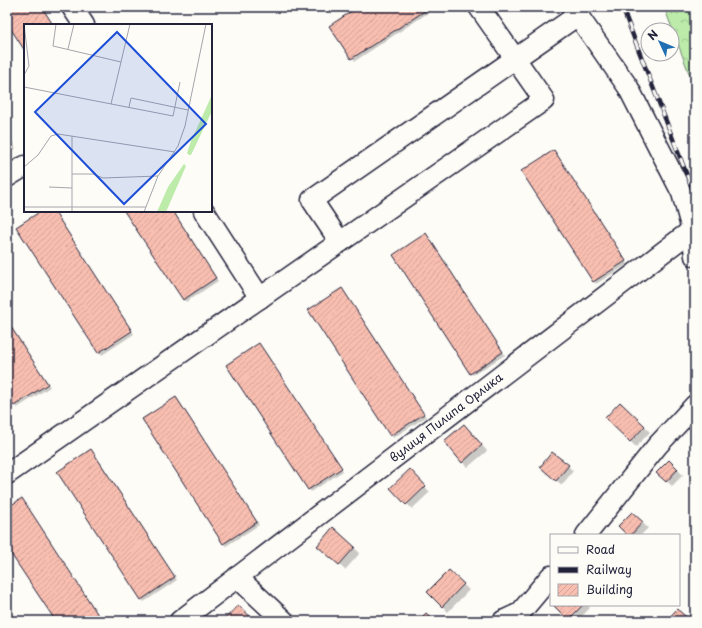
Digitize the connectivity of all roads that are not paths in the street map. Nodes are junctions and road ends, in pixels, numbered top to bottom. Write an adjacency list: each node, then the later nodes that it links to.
1 (72, 7): 4 (street)
2 (479, 7): 5 (street)
3 (575, 11): 5 (street); 9 (street)
4 (83, 24)
5 (515, 59): 10 (street); 10 (street)
6 (24, 167): 7 (street)
7 (7, 177)
8 (205, 212): 12 (street)
9 (692, 230): 11 (street); 16 (street, вулиця Пилипа Орлика)
10 (340, 242): 12 (street)
11 (695, 256)
12 (260, 298): 14 (street)
13 (695, 405): 15 (street)
14 (7, 474)
15 (587, 534)
16 (238, 577): 18 (street, вулиця Пилипа Орлика); 19 (street)
17 (550, 577): 20 (street)
18 (180, 621)
19 (284, 621)
20 (503, 621)

